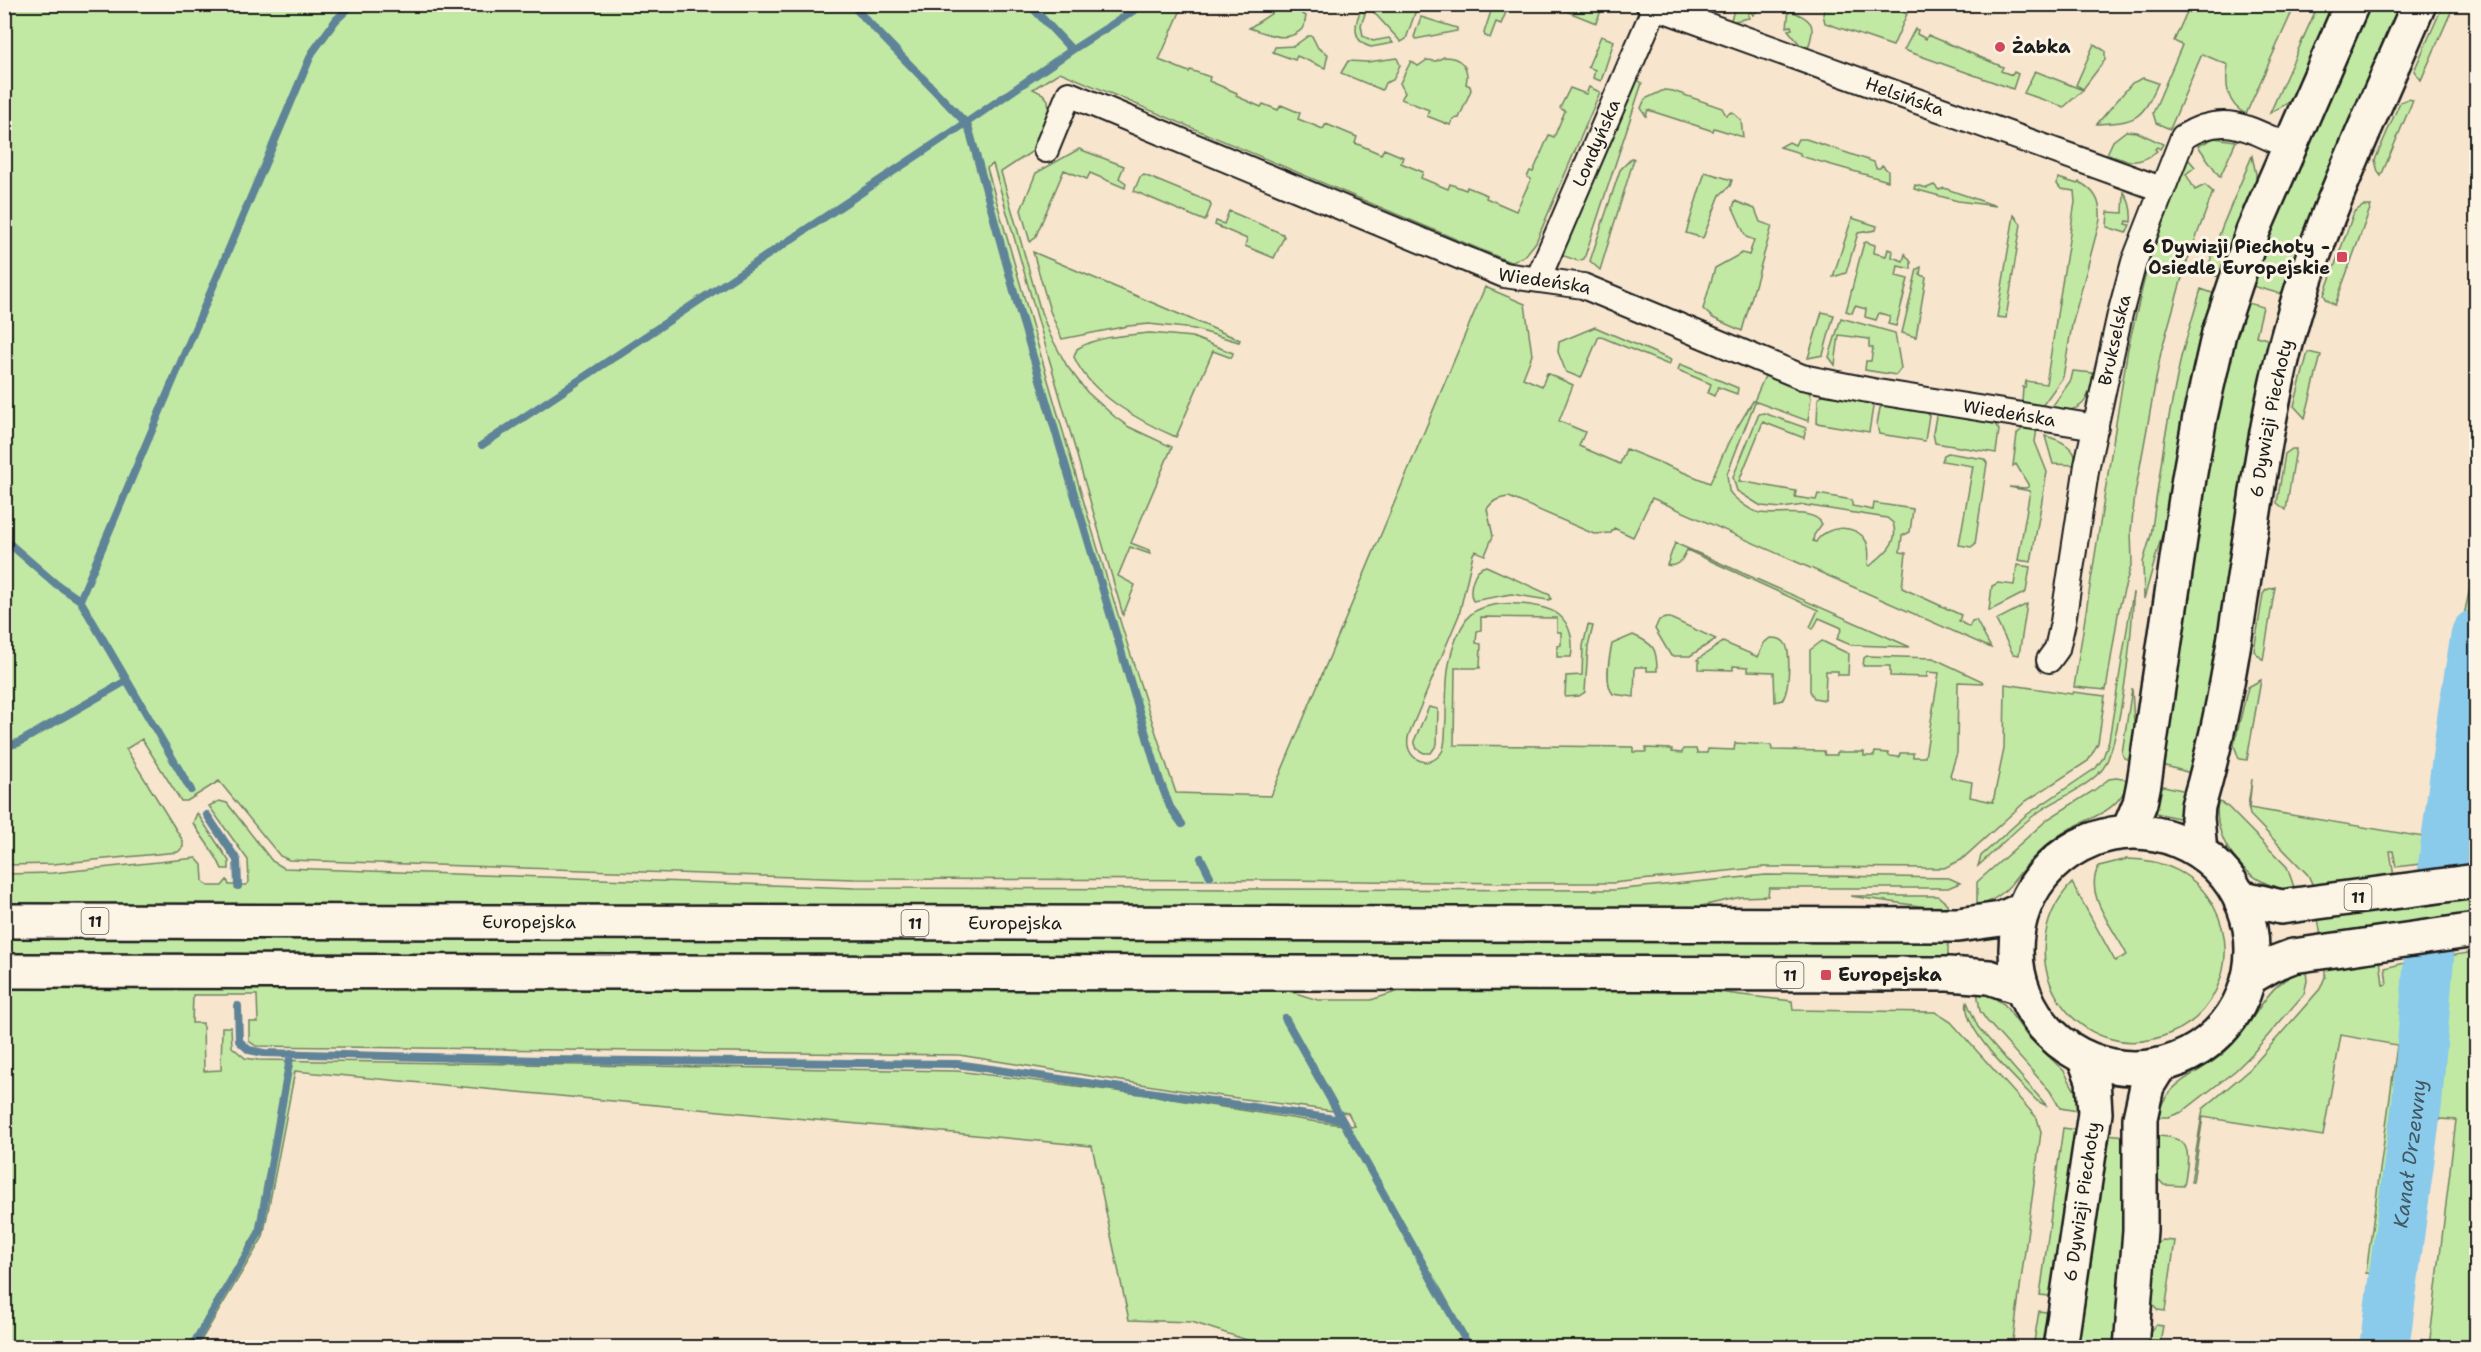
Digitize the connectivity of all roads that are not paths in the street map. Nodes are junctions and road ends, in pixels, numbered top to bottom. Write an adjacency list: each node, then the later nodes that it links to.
1 (2352, 4): 4 (main road)
2 (2419, 4): 11 (main road, 6 Dywizji Piechoty)
3 (1652, 6): 6 (street, Helsińska); 7 (street, Londyńska)
4 (2288, 146): 6 (street, Brukselska); 10 (main road)
5 (1046, 150): 7 (street, Wiedeńska)
6 (2161, 189): 8 (street, Brukselska)
7 (1538, 279): 8 (street, Wiedeńska)
8 (2096, 427): 9 (street, Brukselska)
9 (2049, 660)
10 (2128, 832): 11 (main road); 14 (main road)
11 (2200, 852): 13 (main road)
12 (2476, 881): 13 (main road, 11)
13 (2240, 897): 18 (main road)
14 (2023, 909): 15 (main road, Europejska / 11); 19 (main road)
15 (4, 921)
16 (2476, 930): 18 (main road)
17 (4, 970): 19 (main road, 11)
18 (2249, 978): 21 (main road)
19 (2022, 988): 20 (main road)
20 (2084, 1057): 21 (main road); 22 (main road, 6 Dywizji Piechoty)
21 (2160, 1065): 23 (main road)
22 (2060, 1347)
23 (2130, 1347)

